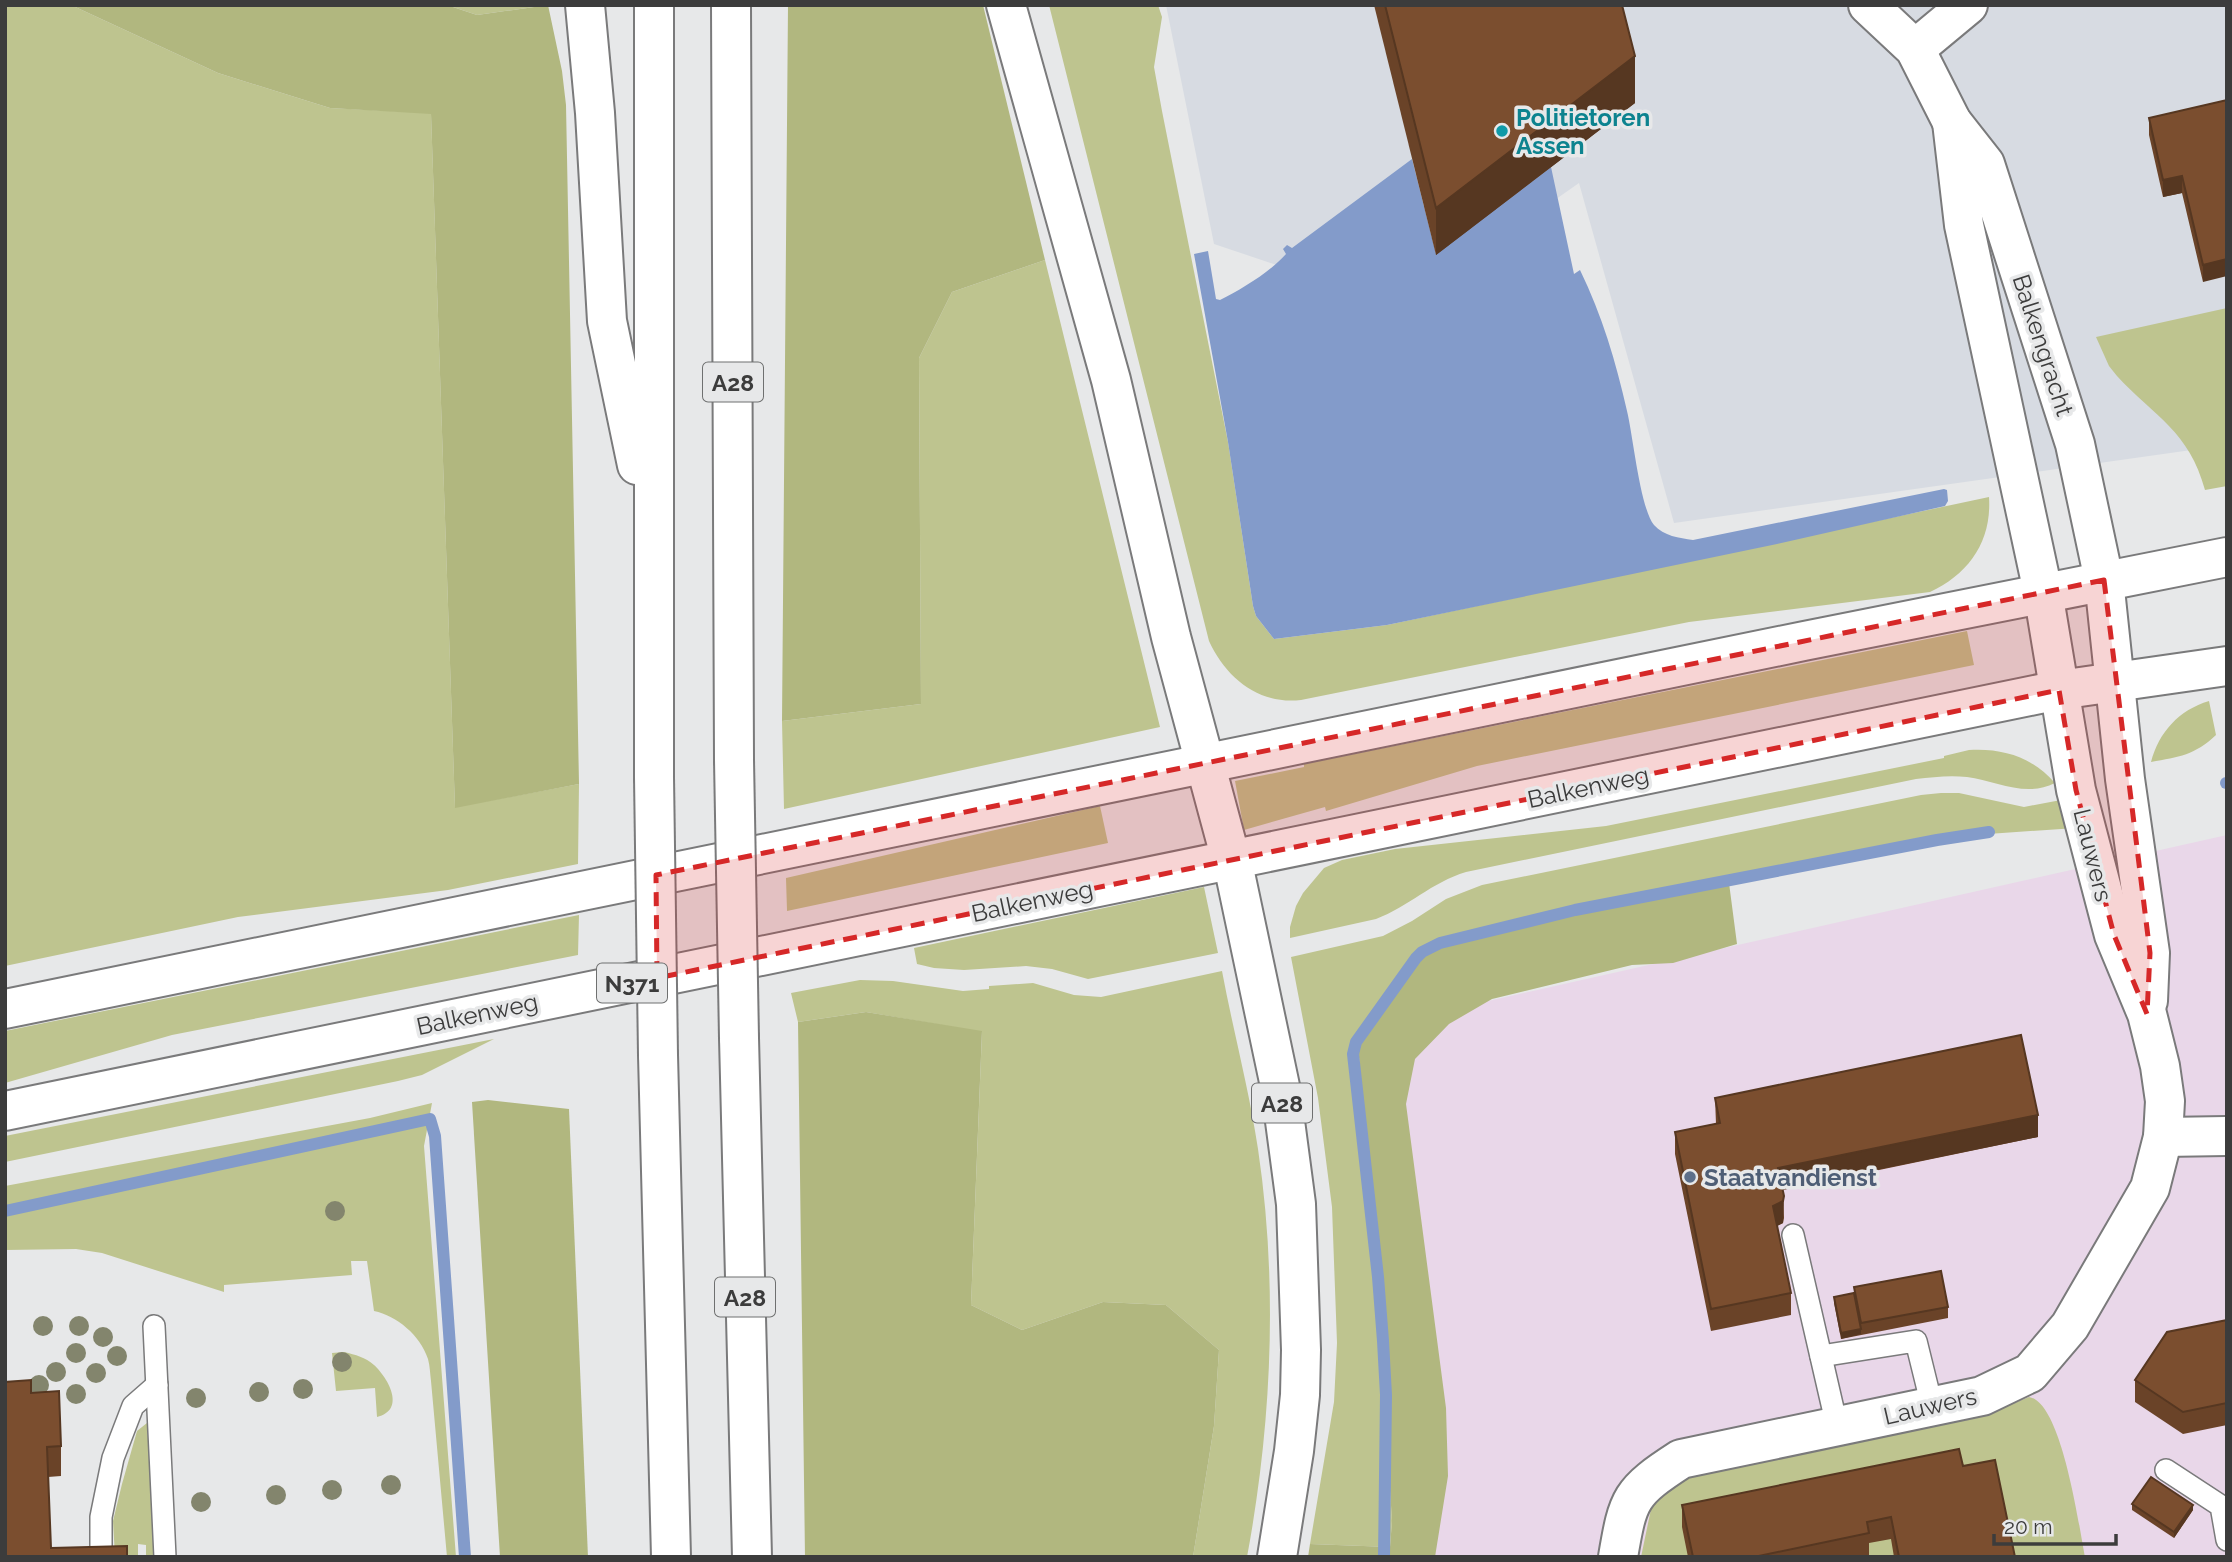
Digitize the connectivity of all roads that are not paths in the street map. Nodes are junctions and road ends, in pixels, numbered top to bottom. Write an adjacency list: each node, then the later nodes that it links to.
1 (585, 5): 9 (main road)
2 (654, 5): 9 (main road)
3 (731, 5): 34 (main road, A28, bridge)
4 (1006, 5): 16 (main road, A28)
5 (1868, 5): 7 (main road, Balkengracht)
6 (1968, 5): 7 (main road)
7 (1915, 49): 8 (main road, Balkengracht)
8 (1952, 122): 11 (main road, Balkengracht); 12 (main road, Balkengracht)
9 (653, 541): 33 (main road, bridge)
10 (2227, 557): 11 (main road)
11 (2104, 580): 12 (main road); 14 (main road)
12 (2043, 593): 15 (main road); 16 (main road)
13 (2227, 666): 14 (main road, Balkenweg)
14 (2115, 683): 15 (main road, Balkenweg); 19 (main road, Lauwers)
15 (2059, 690): 17 (main road, Balkenweg); 19 (main road, Lauwers)
16 (1205, 764): 17 (main road, A28); 18 (main road)
17 (1232, 860): 20 (main road, Balkenweg / N371); 35 (main road, A28)
18 (5, 1009)
19 (2147, 1014): 22 (main road, Lauwers)
20 (5, 1111)
21 (2227, 1136): 22 (main road)
22 (2163, 1138): 27 (main road, Lauwers)
23 (1793, 1235): 25 (lane)
24 (154, 1326): 26 (lane)
25 (1821, 1356): 27 (lane); 28 (lane)
26 (157, 1385): 31 (lane); 32 (lane)
27 (1932, 1406): 28 (main road, Lauwers)
28 (1837, 1426): 36 (main road, Lauwers)
29 (2166, 1470): 30 (lane)
30 (2227, 1540)
31 (102, 1557)
32 (165, 1557)
33 (671, 1557)
34 (752, 1557)
35 (1277, 1557)
36 (1618, 1557)

